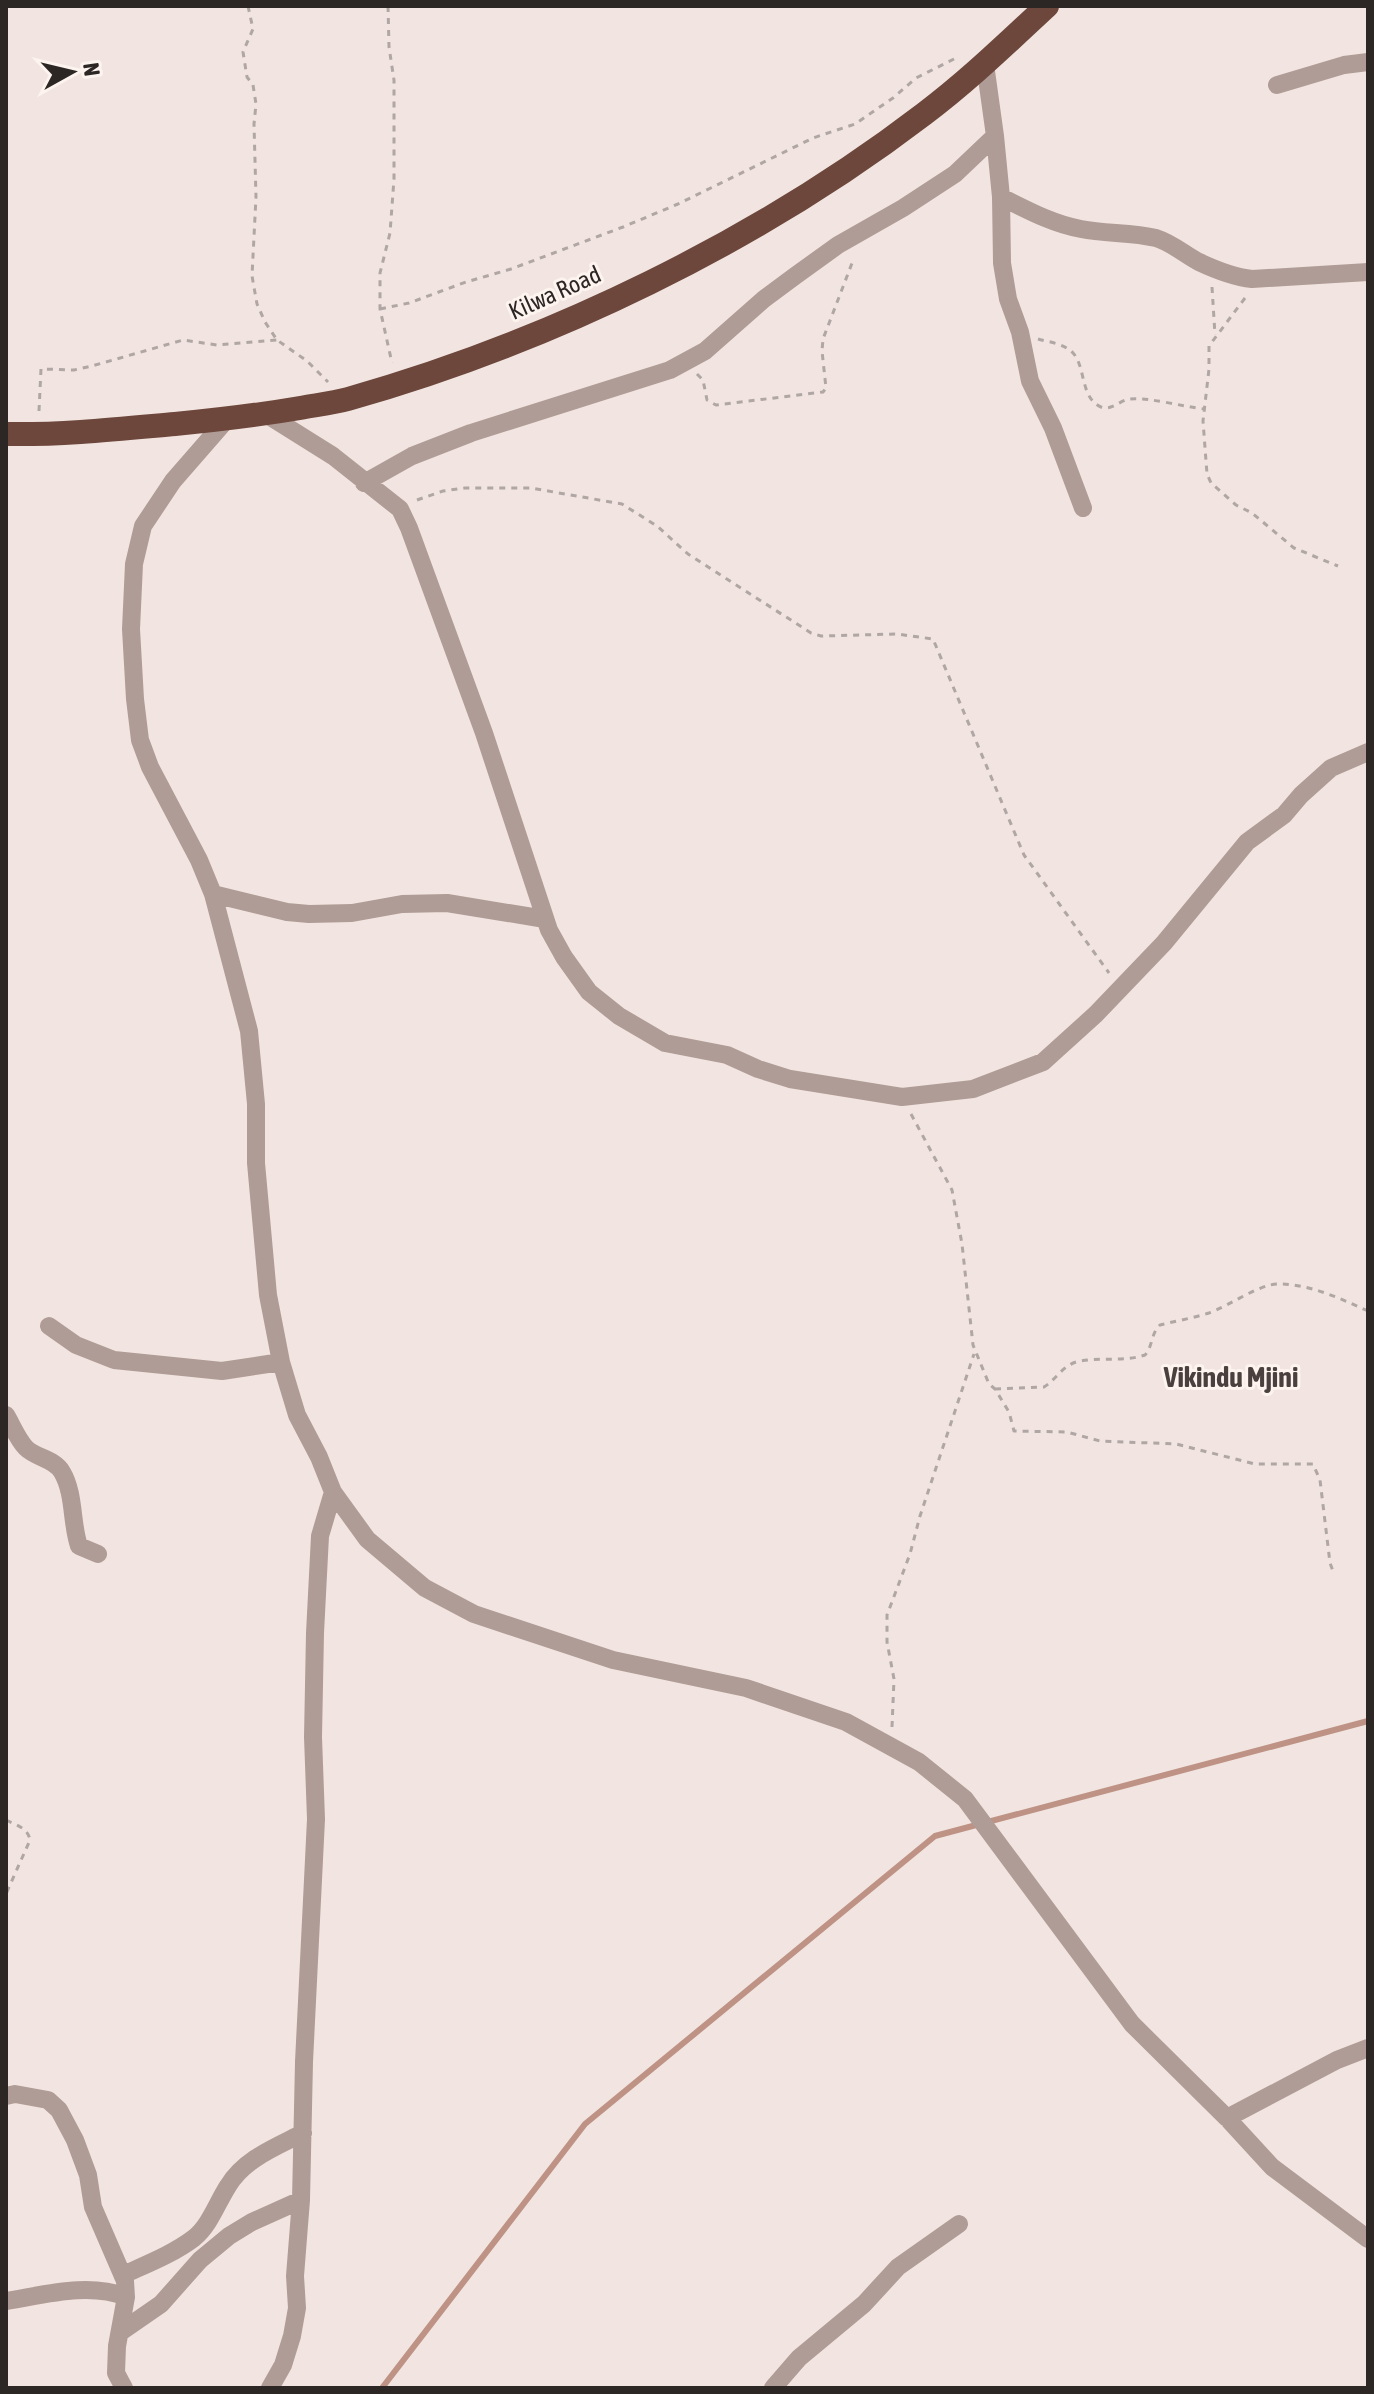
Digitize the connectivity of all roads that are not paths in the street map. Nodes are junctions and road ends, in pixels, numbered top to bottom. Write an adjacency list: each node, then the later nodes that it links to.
1 (1047, 6): 2 (highway, Kilwa Road)
2 (989, 60): 5 (street); 8 (highway, Kilwa Road)
3 (1368, 62): 4 (street)
4 (1277, 85)
5 (995, 136): 6 (street); 11 (street)
6 (1001, 197): 7 (street); 12 (street)
7 (1368, 272)
8 (266, 414): 9 (highway, Kilwa Road); 11 (street)
9 (227, 419): 10 (highway, Kilwa Road); 14 (street)
10 (6, 434)
11 (364, 483): 15 (street)
12 (1083, 508)
13 (1368, 752): 15 (street)
14 (213, 894): 15 (street); 17 (street)
15 (545, 919)
16 (49, 1326): 17 (street)
17 (281, 1362): 19 (street)
18 (6, 1415): 20 (street)
19 (333, 1492): 23 (street); 24 (street)
20 (98, 1554)
21 (1368, 2048): 23 (street)
22 (6, 2096): 28 (street)
23 (1227, 2118): 27 (street)
24 (303, 2133): 25 (street); 28 (street)
25 (301, 2200): 31 (street); 33 (street)
26 (959, 2224): 34 (street)
27 (1368, 2239)
28 (123, 2275): 29 (street)
29 (126, 2297): 30 (street); 31 (street)
30 (6, 2301)
31 (122, 2331): 32 (street)
32 (124, 2388)
33 (270, 2388)
34 (773, 2388)

